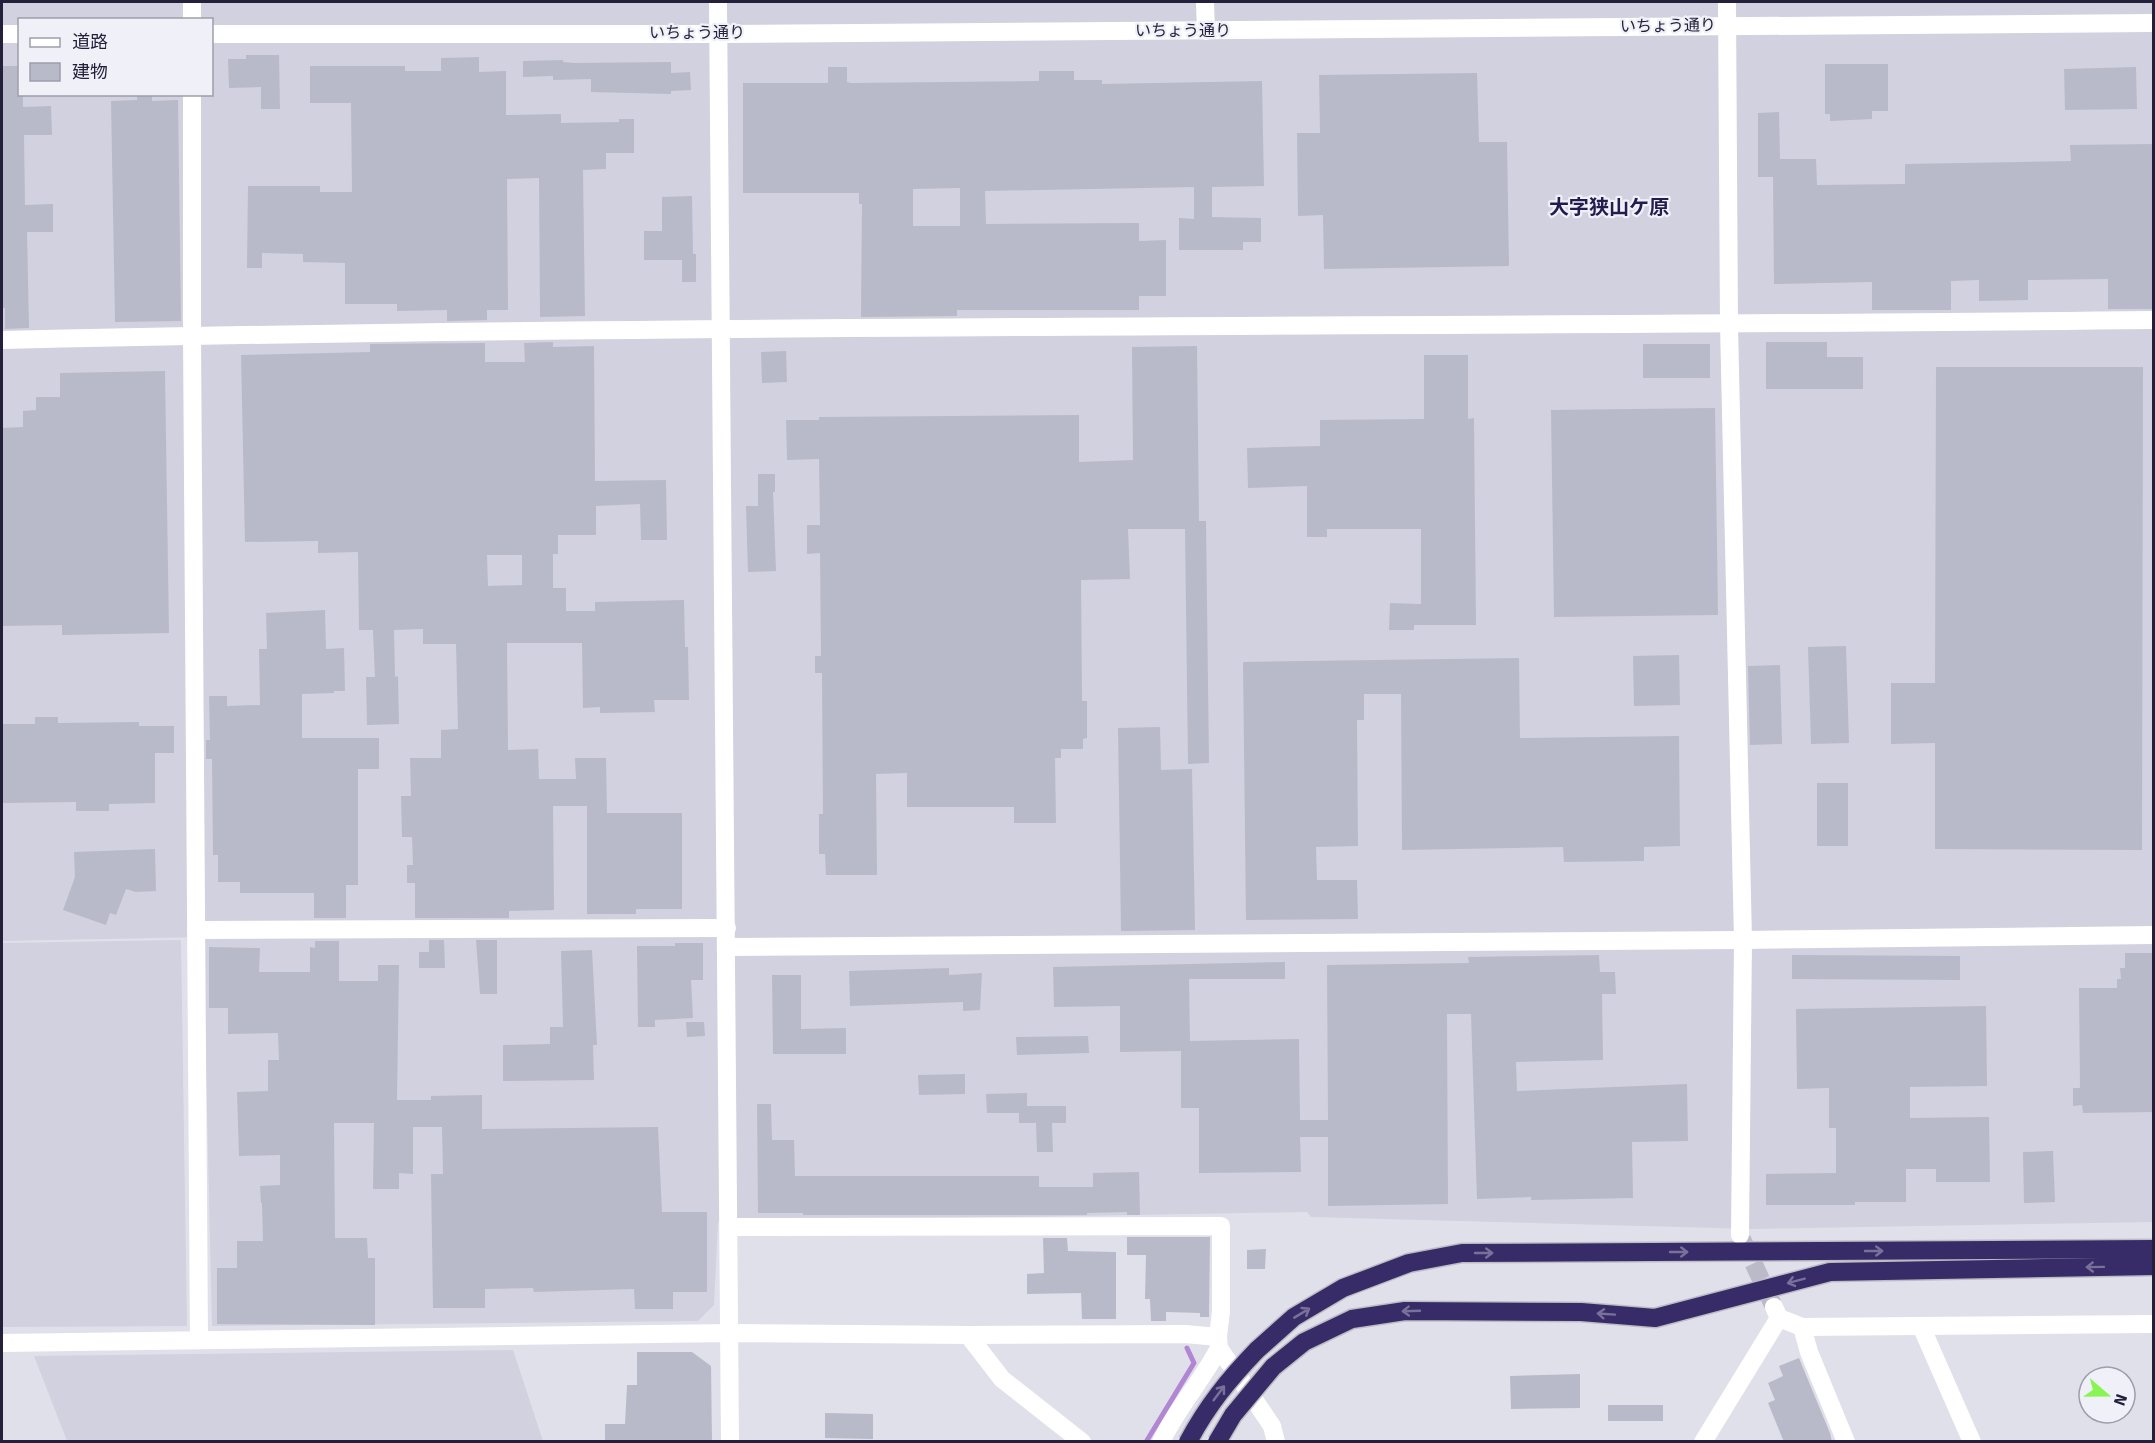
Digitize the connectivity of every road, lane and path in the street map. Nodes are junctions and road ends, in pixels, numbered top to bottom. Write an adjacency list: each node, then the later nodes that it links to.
1 (192, 2): 5 (street)
2 (717, 2): 12 (street)
3 (1205, 2): 8 (street)
4 (1727, 2): 7 (street)
5 (192, 18)
6 (2154, 23): 7 (street, いちょう通り)
7 (1727, 26): 8 (street, いちょう通り); 15 (street)
8 (1206, 31): 12 (street, いちょう通り)
9 (2, 34): 10 (street)
10 (18, 34)
11 (213, 34): 12 (street, いちょう通り)
12 (718, 34): 16 (street)
13 (192, 96): 17 (street)
14 (2154, 320): 15 (street)
15 (1729, 325): 16 (street); 22 (street)
16 (721, 328): 17 (street); 19 (street)
17 (192, 336): 18 (street); 20 (street)
18 (2, 340)
19 (727, 928): 20 (street); 23 (street)
20 (196, 930): 33 (street)
21 (2154, 935): 22 (street)
22 (1743, 940): 23 (street); 25 (street)
23 (727, 947): 24 (street)
24 (729, 1227): 31 (street); 34 (street)
25 (1740, 1235)
26 (2154, 1249): 39 (highway, one-way to 26, bridge)
27 (2154, 1266): 40 (highway, one-way to 40, bridge)
28 (2154, 1324): 29 (street)
29 (1921, 1326): 30 (street); 44 (street)
30 (1802, 1327): 42 (street); 43 (street)
31 (730, 1333): 32 (street); 33 (street); 36 (street)
32 (968, 1335): 34 (street); 37 (street)
33 (199, 1340): 35 (street)
34 (1218, 1342): 38 (street); 41 (street)
35 (2, 1343)
36 (730, 1442)
37 (1082, 1442)
38 (1161, 1442)
39 (1188, 1442)
40 (1217, 1442)
41 (1276, 1442)
42 (1703, 1442)
43 (1846, 1442)
44 (1972, 1442)

